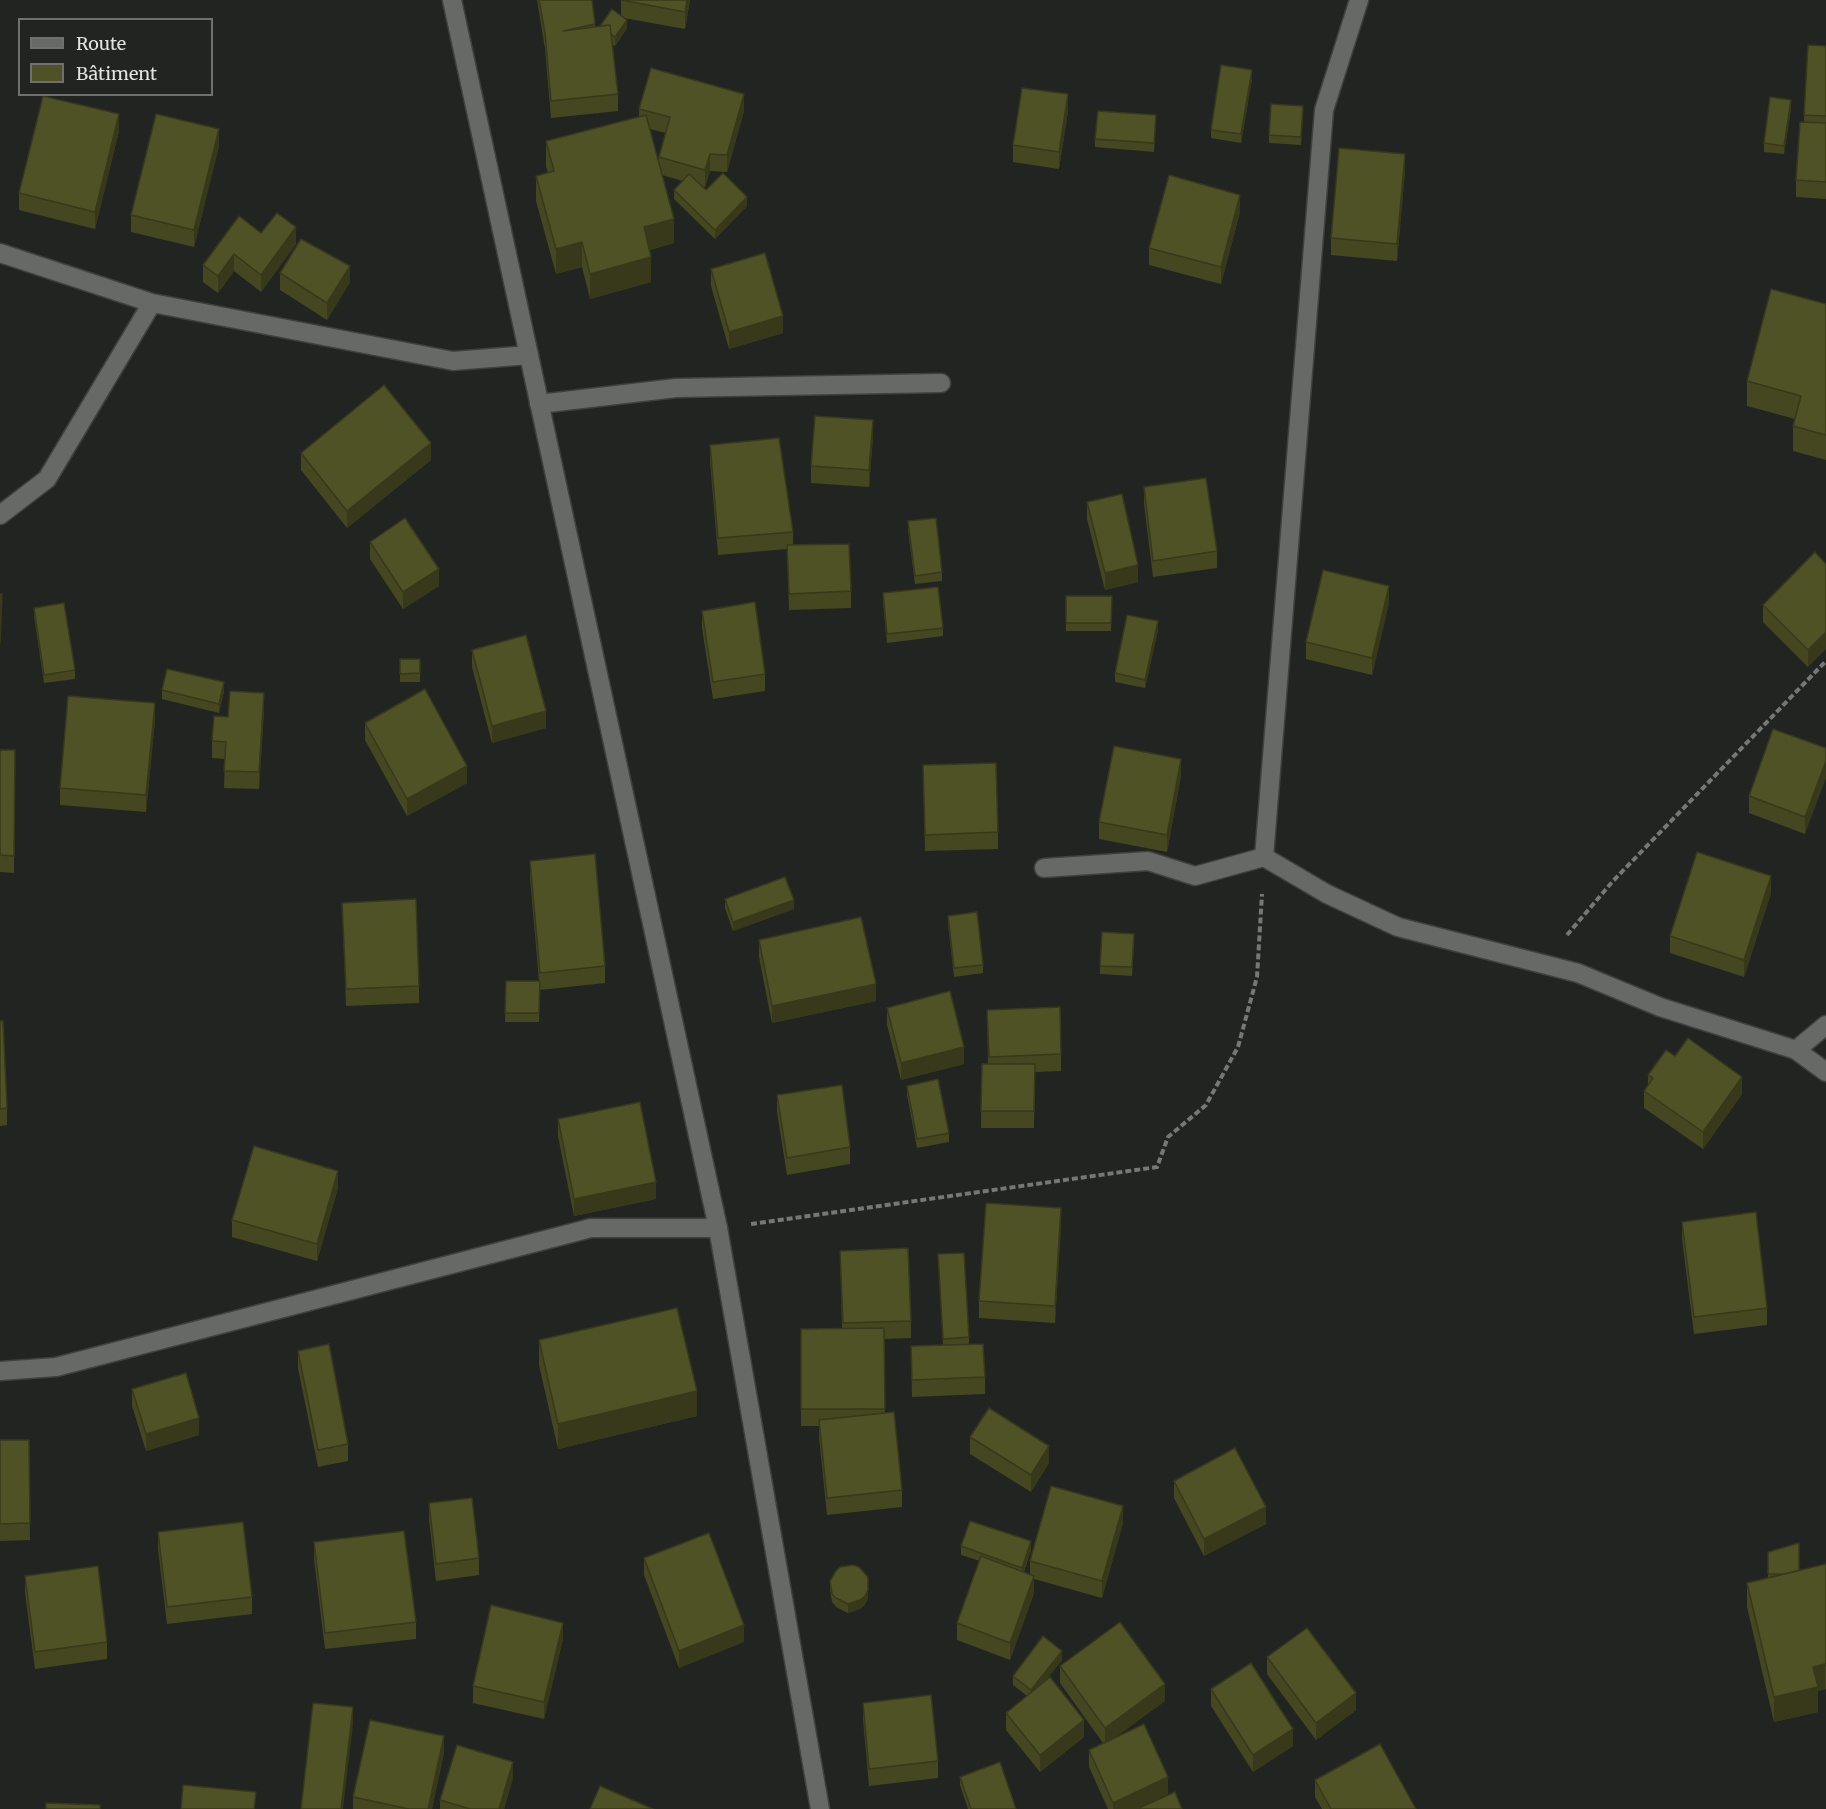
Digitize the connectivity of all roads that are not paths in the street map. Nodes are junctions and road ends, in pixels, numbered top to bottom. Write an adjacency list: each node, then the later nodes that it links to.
1 (452, 0): 5 (street)
2 (1359, 0): 9 (street)
3 (0, 253): 4 (street)
4 (152, 303): 5 (street); 8 (street)
5 (529, 355): 7 (street)
6 (941, 383): 7 (street)
7 (539, 404): 14 (street)
8 (0, 515)
9 (1264, 857): 10 (street); 12 (street)
10 (1044, 868)
11 (1826, 1025): 12 (street)
12 (1796, 1050): 13 (street)
13 (1826, 1072)
14 (718, 1228): 15 (street); 16 (street)
15 (0, 1371)
16 (820, 1809)

